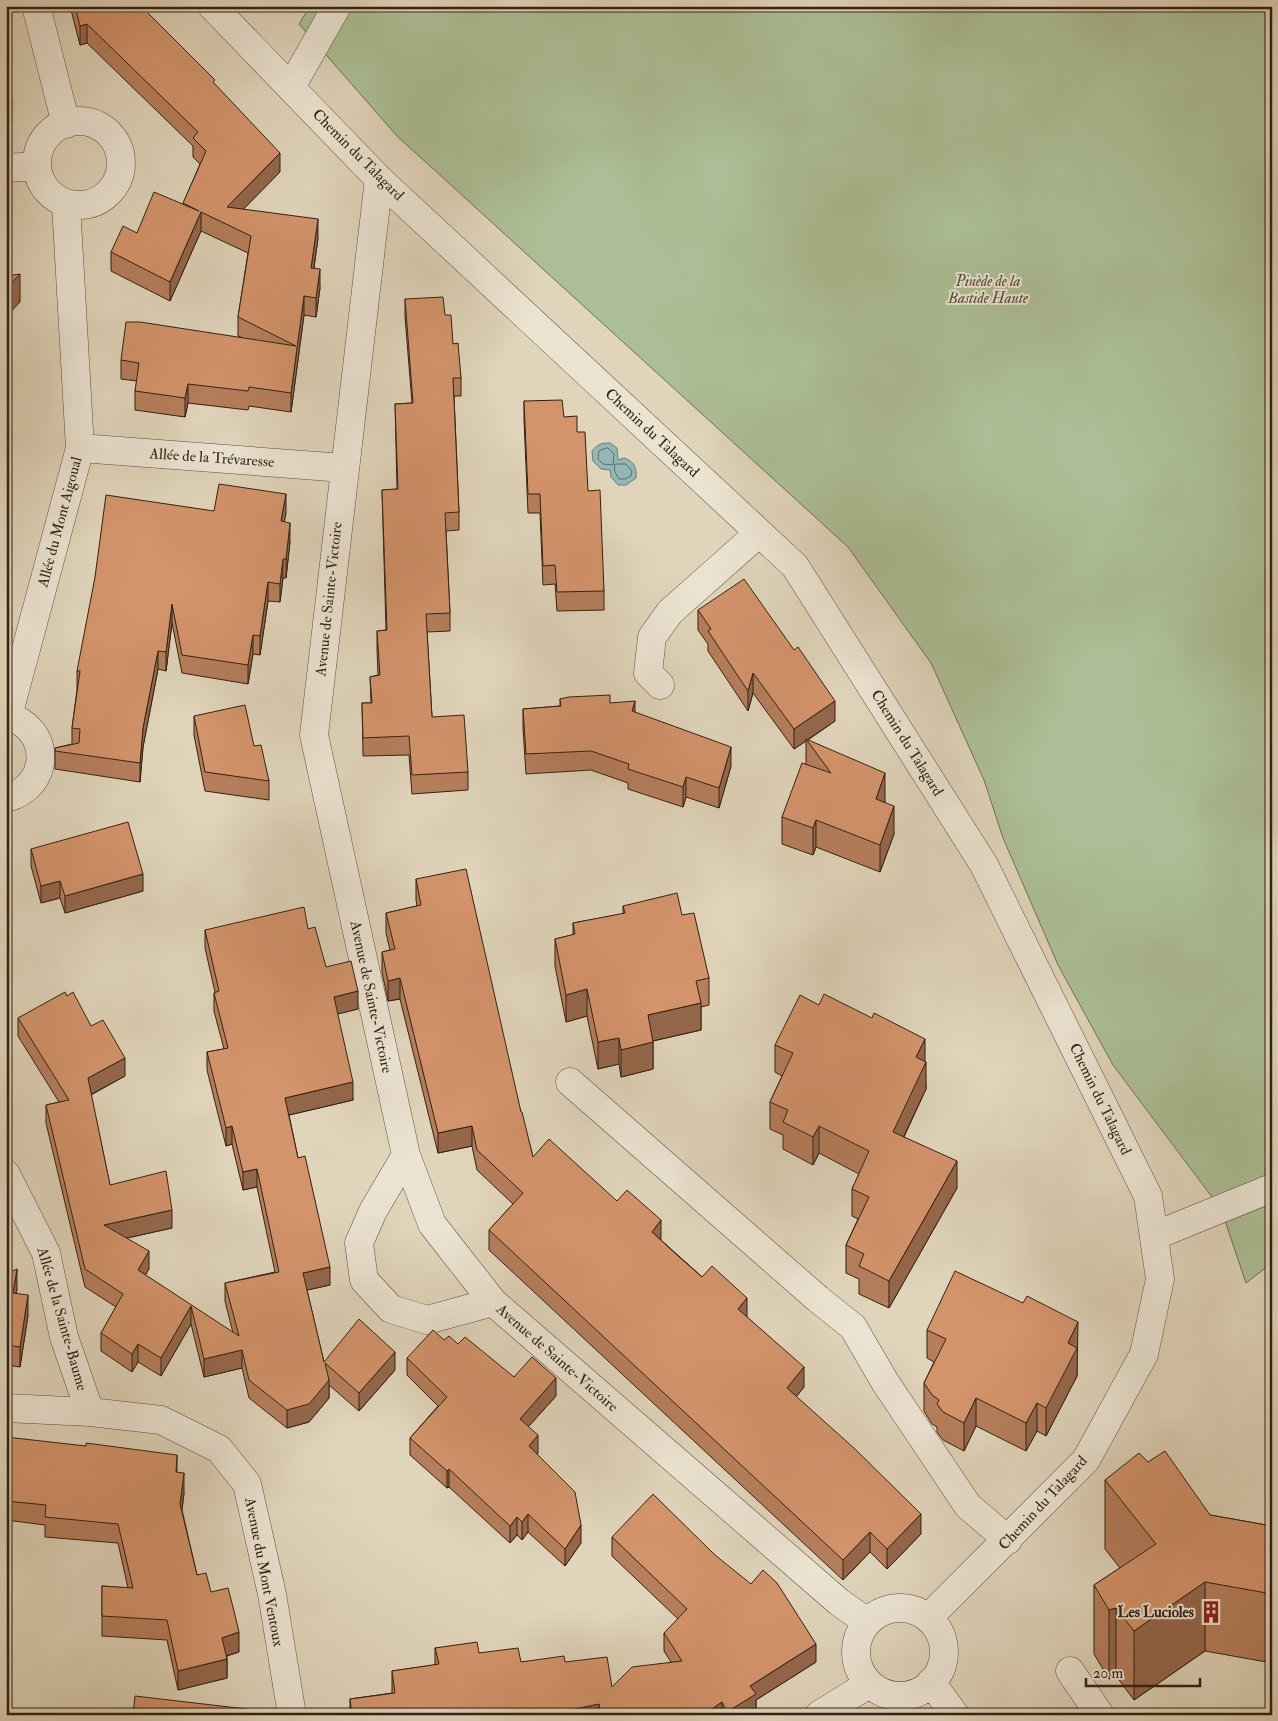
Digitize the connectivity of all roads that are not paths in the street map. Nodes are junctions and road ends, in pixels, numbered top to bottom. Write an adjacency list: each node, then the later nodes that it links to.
1 (36, 6): 5 (street)
2 (212, 6): 4 (street, Chemin du Talagard)
3 (337, 6): 4 (street)
4 (291, 87): 8 (street, Chemin du Talagard)
5 (66, 124): 6 (street); 9 (street)
6 (37, 166): 7 (street); 9 (street)
7 (6, 168)
8 (379, 179): 11 (street, Avenue de Sainte-Victoire); 12 (street, Chemin du Talagard)
9 (66, 204): 10 (street, Allée du Mont Aigoual)
10 (80, 448): 11 (street, Allée de la Trévaresse); 14 (street, Allée du Mont Aigoual)
11 (344, 468): 17 (street, Avenue de Sainte-Victoire)
12 (759, 533): 13 (street); 20 (street, Chemin du Talagard)
13 (660, 685)
14 (7, 716): 15 (street, Allée du Mont Aigoual)
15 (6, 798)
16 (570, 1082): 24 (street)
17 (406, 1155): 21 (street, Avenue de Sainte-Victoire); 21 (street)
18 (6, 1174): 23 (street, Allée de la Sainte-Baume)
19 (1272, 1188): 20 (street)
20 (1154, 1236): 24 (street, Chemin du Talagard)
21 (493, 1302): 26 (street, Avenue de Sainte-Victoire)
22 (6, 1408): 23 (street, Avenue du Mont Ventoux)
23 (90, 1412): 30 (street, Avenue du Mont Ventoux)
24 (1008, 1540): 25 (street, Chemin du Talagard)
25 (928, 1618): 26 (street); 28 (street)
26 (867, 1622): 29 (street)
27 (1070, 1671): 33 (street)
28 (931, 1682): 29 (street); 32 (street)
29 (869, 1684): 31 (street)
30 (292, 1715)
31 (819, 1715)
32 (955, 1715)
33 (1100, 1715)

